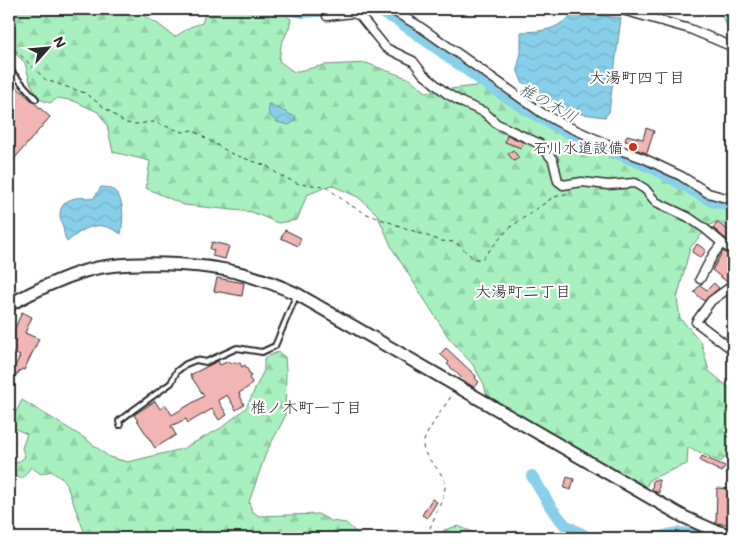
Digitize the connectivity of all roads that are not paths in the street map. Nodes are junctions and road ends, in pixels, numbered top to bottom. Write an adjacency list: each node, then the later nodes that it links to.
1 (390, 9): 7 (street)
2 (619, 9): 4 (street)
3 (326, 16): 8 (street)
4 (733, 47)
5 (9, 69): 6 (lane)
6 (36, 99)
7 (733, 200)
8 (722, 243): 9 (street); 10 (street)
9 (733, 252)
10 (700, 279)
11 (733, 284): 14 (street)
12 (297, 294): 13 (street); 15 (lane); 16 (street)
13 (11, 299)
14 (733, 350)
15 (120, 425)
16 (733, 536)

